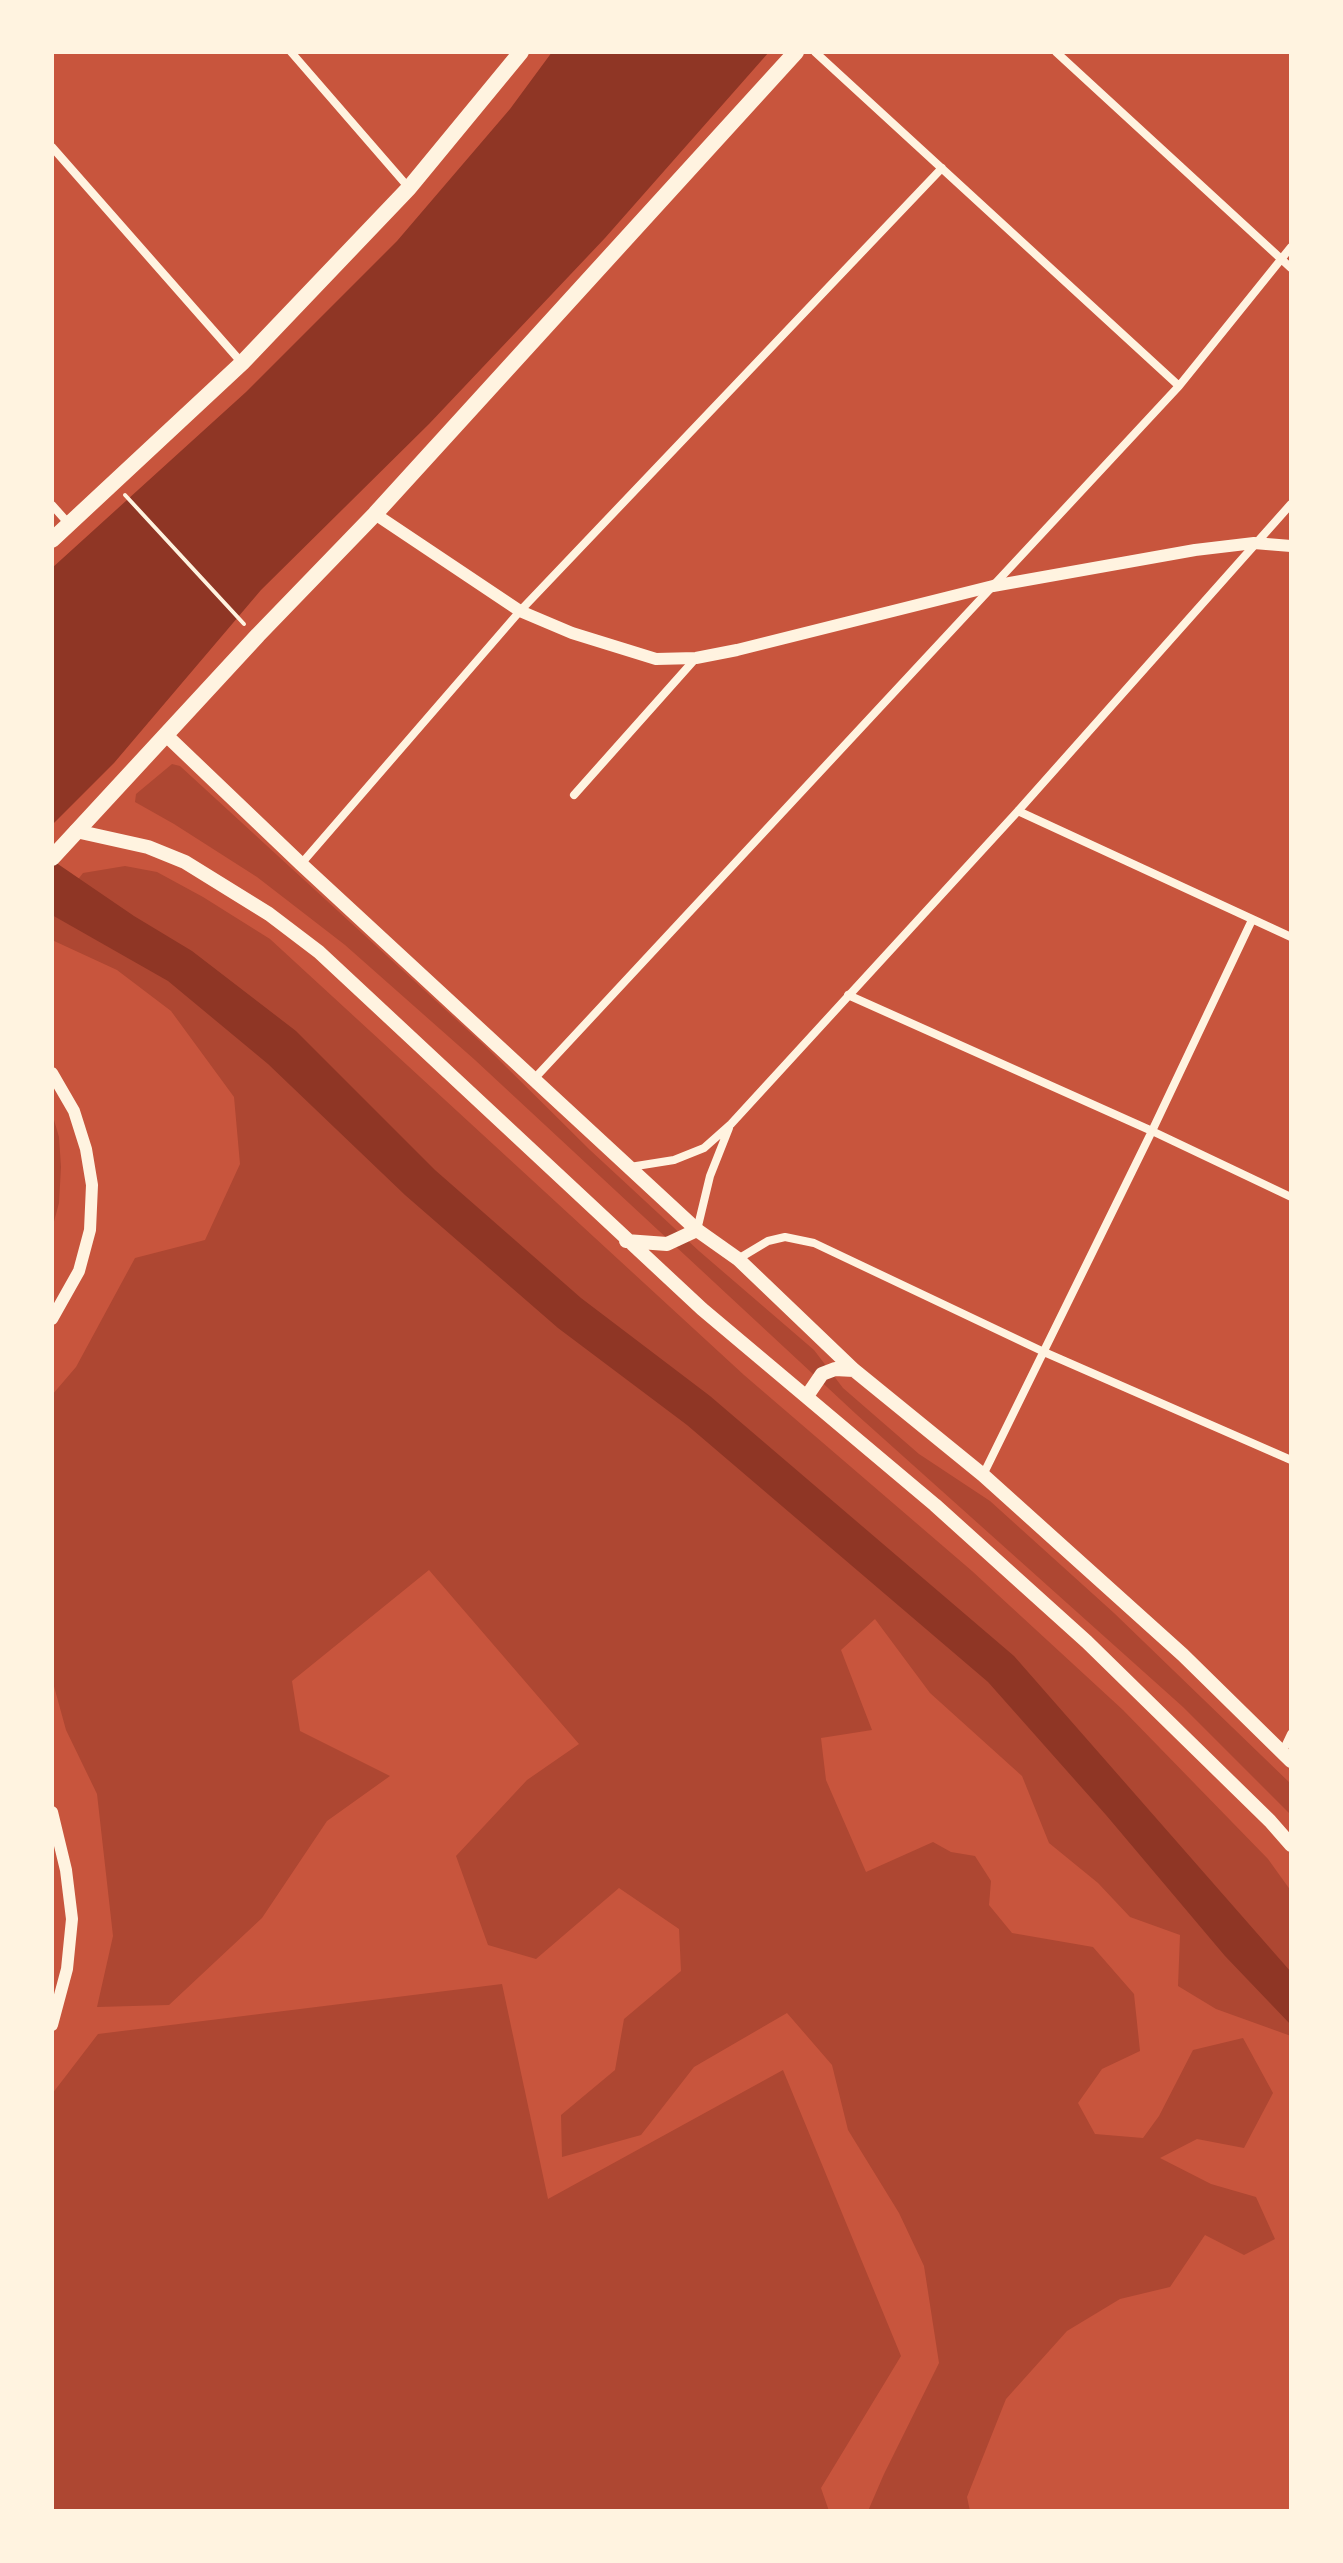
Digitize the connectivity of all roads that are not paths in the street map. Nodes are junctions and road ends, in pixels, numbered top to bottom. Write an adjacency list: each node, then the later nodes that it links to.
1 (291, 52): 8 (street)
2 (521, 52): 8 (main road)
3 (796, 52): 16 (main road)
4 (815, 52): 7 (street)
5 (1056, 52): 10 (street)
6 (52, 147): 12 (street)
7 (942, 168): 13 (street); 22 (street)
8 (409, 188): 12 (main road)
9 (1291, 247): 10 (street)
10 (1280, 259): 11 (street); 13 (street)
11 (1291, 268)
12 (242, 363): 17 (main road)
13 (1179, 386): 21 (street)
14 (1291, 504): 19 (street)
15 (52, 505): 17 (street)
16 (375, 514): 22 (street); 24 (main road)
17 (69, 524): 18 (main road)
18 (52, 540)
19 (1254, 543): 20 (street); 21 (street); 26 (street)
20 (1291, 546)
21 (993, 586): 23 (street); 34 (street)
22 (520, 611): 23 (street); 29 (street)
23 (696, 658): 25 (street)
24 (166, 735): 27 (main road); 29 (main road)
25 (574, 795)
26 (1018, 811): 30 (street); 32 (street)
27 (76, 831): 28 (main road); 40 (main road)
28 (52, 858)
29 (301, 864): 34 (main road)
30 (1252, 920): 31 (street); 36 (street)
31 (1291, 937)
32 (848, 995): 35 (street); 36 (street)
33 (52, 1073): 42 (street)
34 (534, 1079): 37 (main road)
35 (731, 1124): 37 (street); 39 (street)
36 (1152, 1131): 38 (street); 43 (street)
37 (629, 1167): 39 (main road)
38 (1291, 1197)
39 (697, 1230): 40 (main road); 41 (main road)
40 (626, 1241): 45 (main road)
41 (738, 1259): 43 (street); 44 (main road)
42 (52, 1319)
43 (1044, 1352): 46 (street); 47 (street)
44 (854, 1370): 45 (main road); 47 (main road)
45 (807, 1396): 51 (main road)
46 (1291, 1460)
47 (983, 1475): 49 (main road)
48 (1291, 1734): 49 (street)
49 (1286, 1757)
50 (52, 1812): 52 (street)
51 (1291, 1845)
52 (52, 2025)

